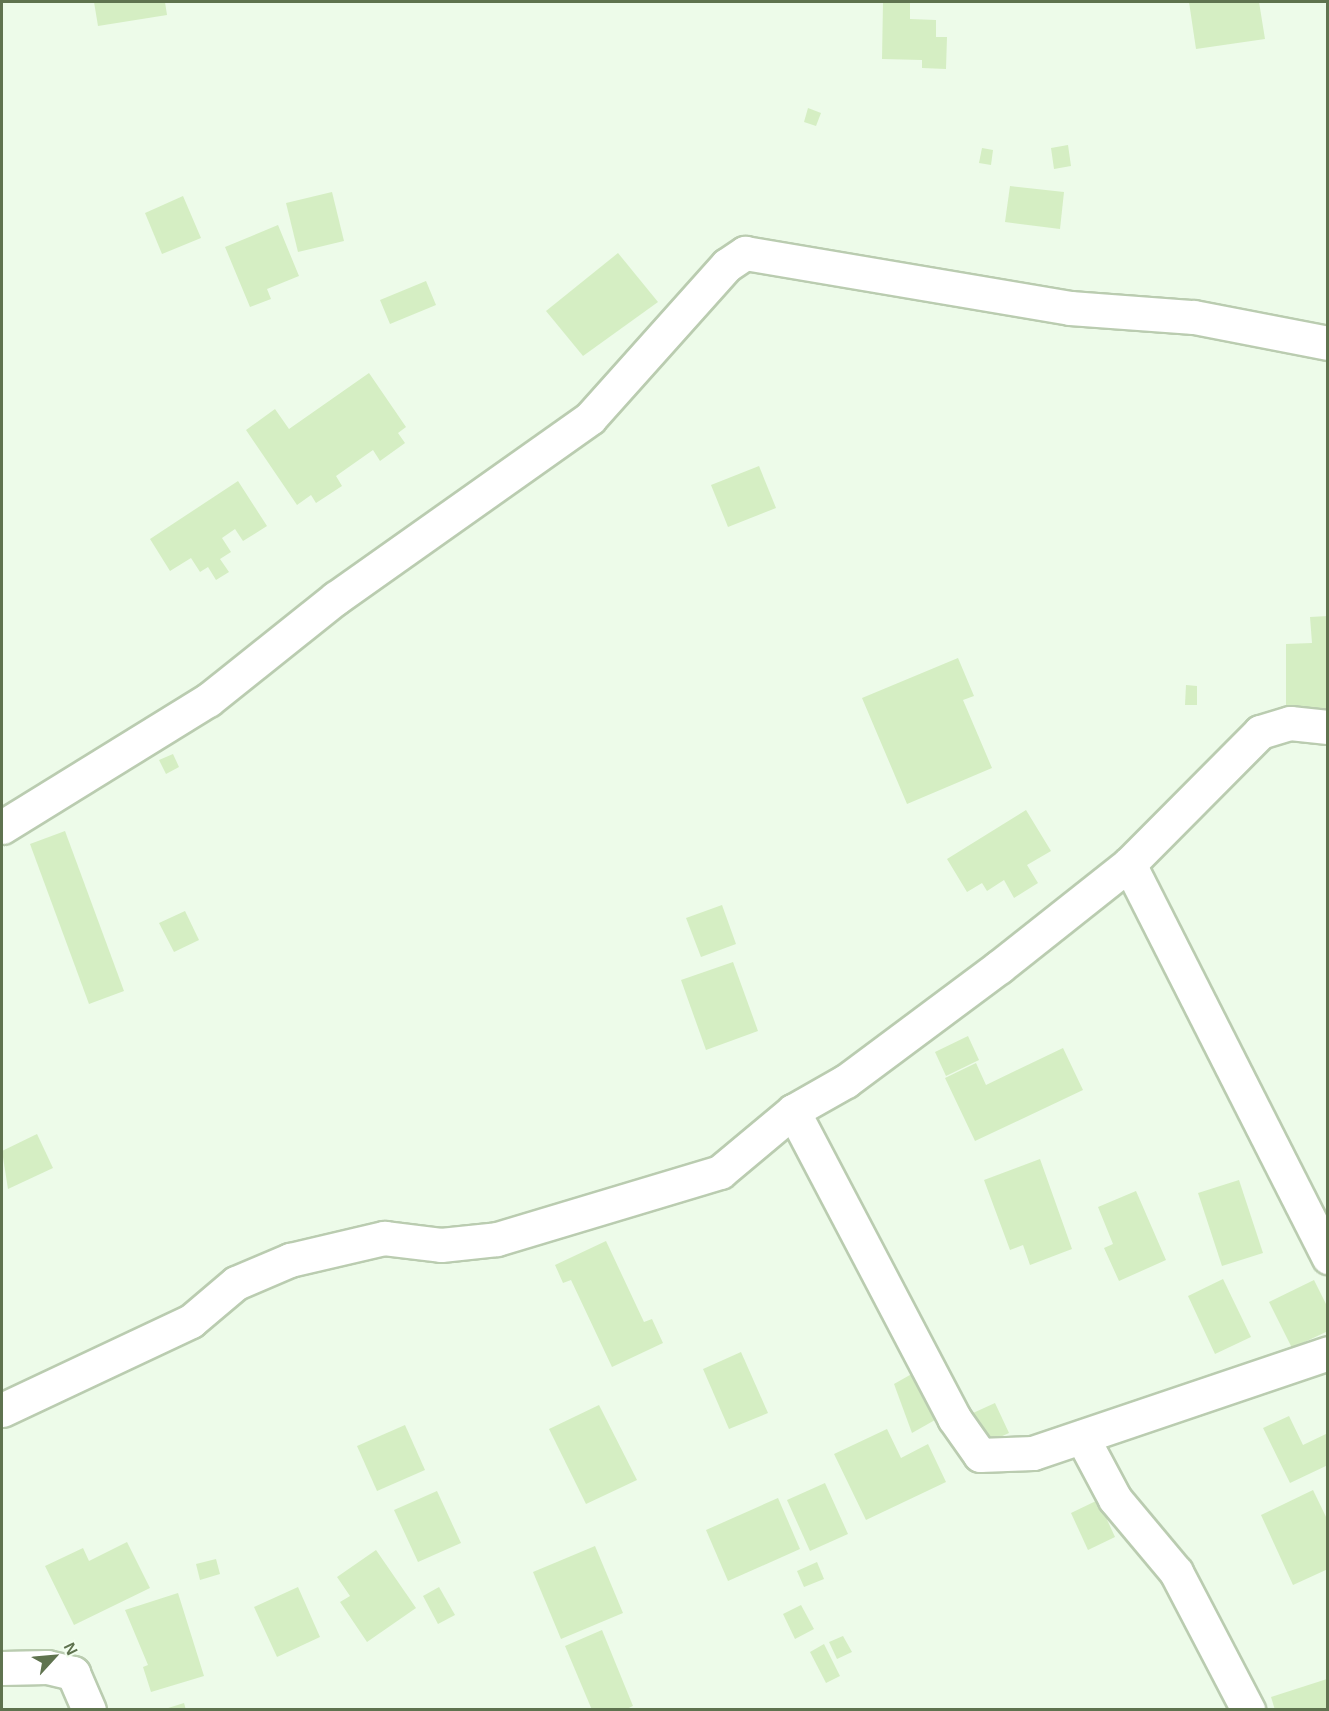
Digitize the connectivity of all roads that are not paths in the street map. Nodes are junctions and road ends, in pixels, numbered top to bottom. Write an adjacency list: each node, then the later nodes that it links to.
1 (1328, 343): 3 (street)
2 (1328, 727): 4 (street)
3 (2, 827)
4 (1129, 864): 5 (street); 6 (street)
5 (793, 1111): 8 (street); 9 (street)
6 (1328, 1257)
7 (1328, 1353): 9 (street)
8 (2, 1410)
9 (1082, 1437): 12 (street)
10 (2, 1668): 11 (street)
11 (89, 1710)
12 (1248, 1710)

